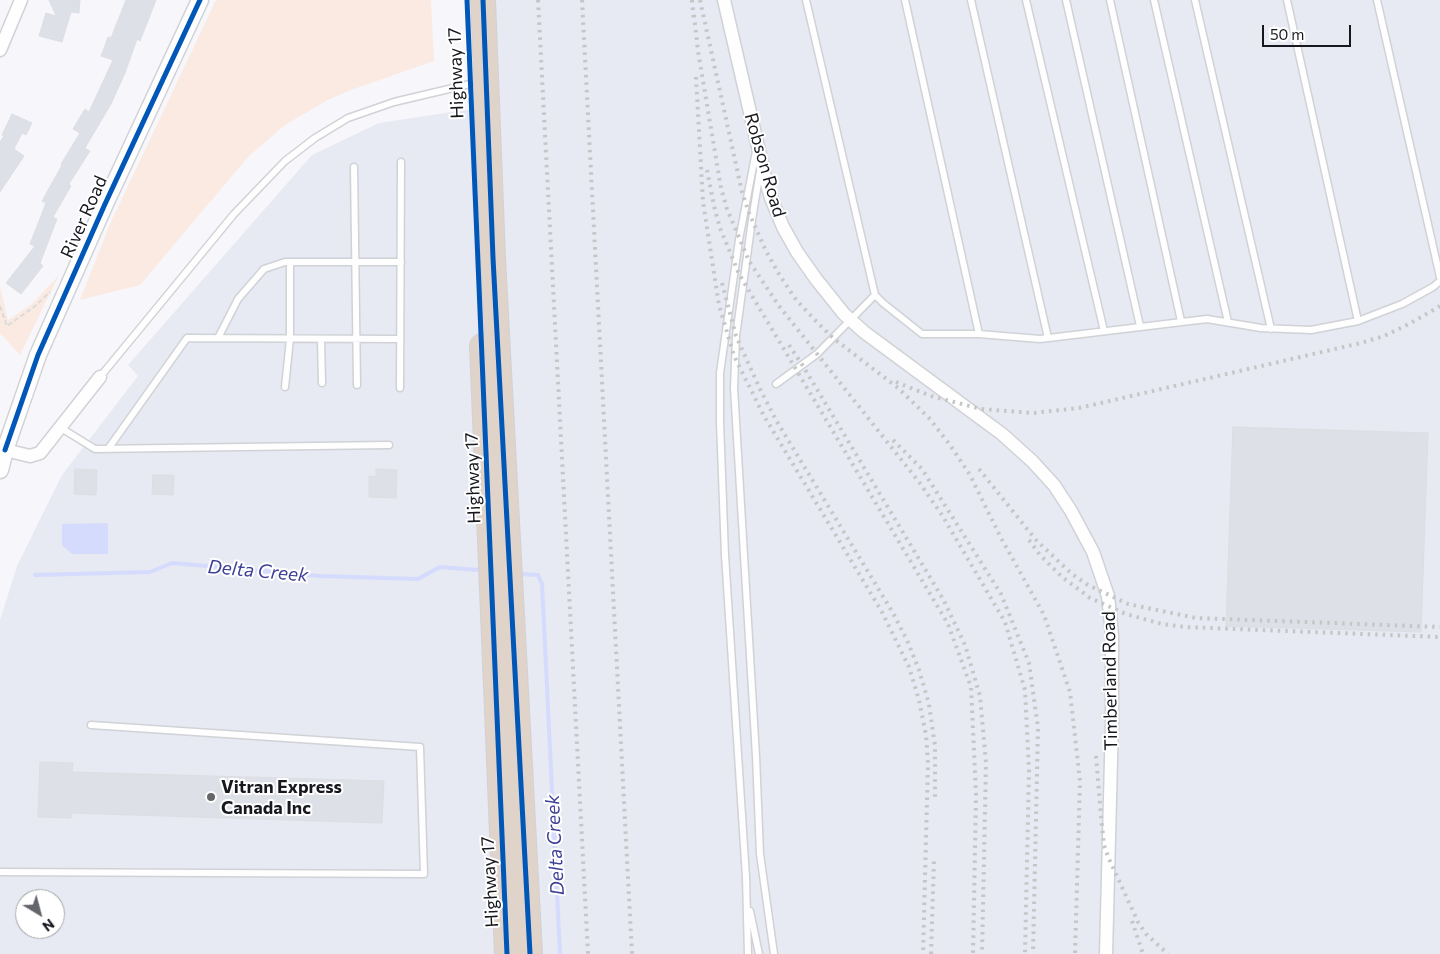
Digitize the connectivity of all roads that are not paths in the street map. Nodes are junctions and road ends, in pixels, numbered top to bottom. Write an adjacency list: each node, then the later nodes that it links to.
1 (21, 0): 16 (street)
2 (200, 0): 52 (street, River Road)
3 (467, 0): 17 (highway, Highway 17)
4 (483, 0): 58 (highway, Highway 17)
5 (724, 0): 18 (street, Robson Road)
6 (806, 0): 27 (lane)
7 (904, 0): 35 (lane)
8 (971, 0): 37 (lane)
9 (1026, 0): 34 (lane)
10 (1066, 0): 32 (lane)
11 (1110, 0): 29 (lane)
12 (1154, 0): 31 (lane)
13 (1195, 0): 33 (lane)
14 (1287, 0): 30 (lane)
15 (1377, 0): 25 (lane)
16 (0, 50)
17 (470, 84): 42 (lane); 57 (highway, Highway 17)
18 (757, 144): 20 (street, Robson Road); 56 (lane)
19 (401, 162): 24 (lane)
20 (762, 164): 28 (street, Robson Road); 61 (lane)
21 (354, 167): 23 (lane)
22 (290, 262): 23 (lane); 36 (lane); 38 (lane)
23 (355, 262): 24 (lane); 40 (lane)
24 (401, 262): 41 (lane)
25 (1440, 277)
26 (1440, 282): 30 (lane)
27 (875, 295): 28 (lane); 35 (lane)
28 (849, 319): 44 (lane); 48 (street, Robson Road)
29 (1180, 321): 31 (lane); 32 (lane)
30 (1358, 321): 33 (lane)
31 (1228, 322): 33 (lane)
32 (1140, 326): 34 (lane)
33 (1271, 329)
34 (1104, 331): 37 (lane)
35 (979, 334): 37 (lane)
36 (218, 338): 38 (lane); 51 (lane)
37 (1048, 338)
38 (290, 339): 39 (lane); 46 (lane)
39 (321, 339): 40 (lane); 43 (lane)
40 (356, 339): 41 (lane); 45 (lane)
41 (400, 339): 47 (lane)
42 (100, 377): 49 (street)
43 (322, 383)
44 (776, 384)
45 (357, 385)
46 (285, 387)
47 (400, 388)
48 (961, 405): 62 (street, Timberland Road)
49 (61, 428): 51 (lane); 52 (street)
50 (389, 445): 51 (lane)
51 (108, 449)
52 (5, 450): 53 (street, River Road)
53 (0, 470)
54 (91, 725): 55 (lane)
55 (0, 872)
56 (747, 898): 59 (lane); 60 (lane)
57 (507, 954)
58 (530, 954)
59 (748, 954)
60 (759, 954)
61 (774, 954)
62 (1106, 954)

